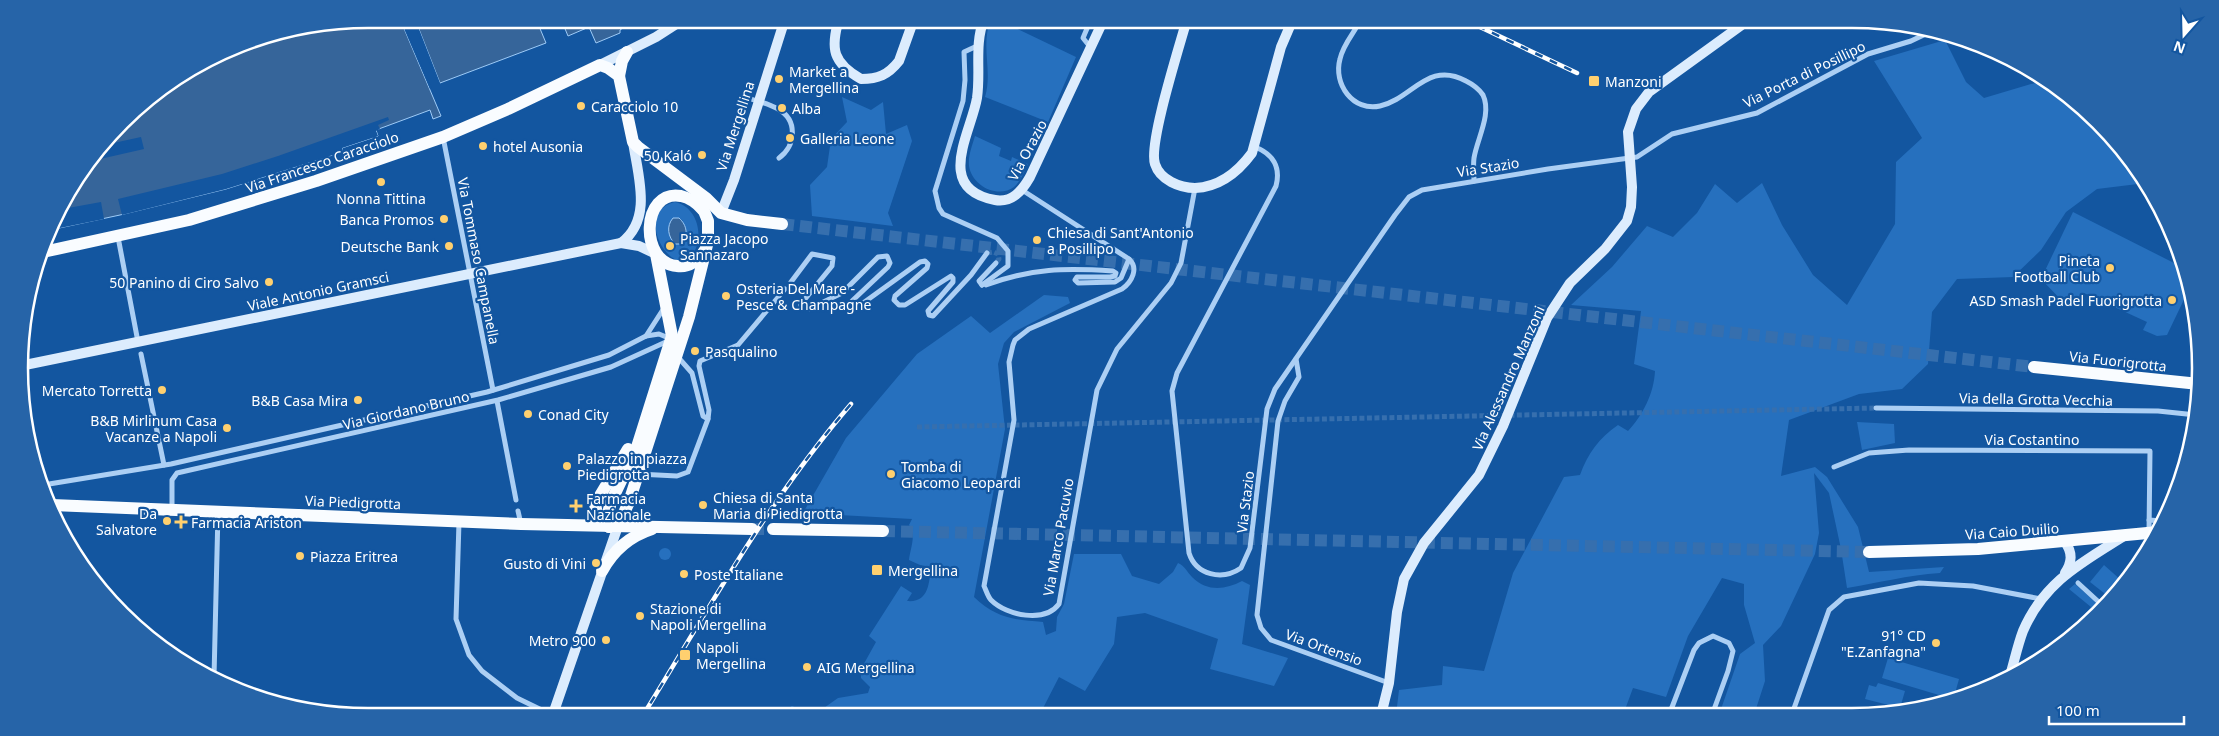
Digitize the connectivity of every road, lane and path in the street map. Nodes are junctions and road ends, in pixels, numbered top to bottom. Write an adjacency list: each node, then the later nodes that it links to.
1 (670, 28): 15 (street, Via Francesco Caracciolo)
2 (782, 28): 18 (street, Via Mergellina)
3 (836, 28): 4 (street)
4 (911, 28)
5 (982, 28): 13 (street, Via Orazio)
6 (1087, 28): 14 (street)
7 (1100, 28): 14 (street, Via Orazio)
8 (1185, 28): 25 (street)
9 (1289, 28): 21 (street)
10 (1357, 28): 24 (street)
11 (1738, 28): 23 (street, Via Alessandro Manzoni)
12 (1923, 35): 23 (street, Via Porta di Posillipo)
13 (977, 46): 27 (street, Via Orazio); 42 (street)
14 (1091, 48): 27 (street, Via Orazio)
15 (627, 52): 16 (street, Via Francesco Caracciolo); 17 (main road)
16 (604, 67): 17 (main road); 19 (main road, Via Francesco Caracciolo)
17 (619, 76): 20 (main road)
18 (755, 100): 22 (street); 30 (street, Via Mergellina)
19 (443, 137): 32 (main road, Via Francesco Caracciolo); 40 (street, Via Tommaso Campanella)
20 (633, 142): 26 (main road); 34 (street)
21 (1255, 147): 25 (street); 49 (street, Via Stazio)
22 (779, 158)
23 (1629, 158): 24 (street, Via Stazio); 91 (street, Via Alessandro Manzoni)
24 (1474, 181): 49 (street, Via Stazio)
25 (1195, 188): 38 (street, Via Marco Pacuvio)
26 (696, 190): 28 (main road); 29 (main road); 30 (main road)
27 (1022, 190): 38 (street)
28 (675, 195): 29 (main road); 37 (main road)
29 (704, 212): 33 (main road)
30 (721, 213): 31 (main road); 33 (main road, Via Mergellina)
31 (782, 224)
32 (118, 237): 35 (main road, Via Francesco Caracciolo); 46 (street)
33 (708, 242): 37 (main road); 47 (main road)
34 (621, 243): 37 (street); 40 (street, Viale Antonio Gramsci)
35 (49, 251)
36 (987, 253): 41 (street)
37 (656, 254): 44 (main road)
38 (1129, 259): 42 (street)
39 (996, 264): 42 (street)
40 (470, 274): 46 (street, Viale Antonio Gramsci); 53 (street, Via Tommaso Campanella)
41 (791, 282)
42 (982, 285)
43 (785, 289): 58 (street)
44 (667, 303): 45 (street); 47 (main road)
45 (646, 336): 47 (street); 53 (street)
46 (138, 342): 50 (street, Viale Antonio Gramsci)
47 (674, 347): 54 (street, Via Giordano Bruno); 57 (main road); 58 (street); 61 (main road)
48 (141, 354): 59 (street)
49 (1296, 360): 91 (street, Via Ortensio)
50 (28, 364)
51 (2034, 367): 52 (main road, Via Fuorigrotta)
52 (2191, 383)
53 (493, 390): 59 (street)
54 (497, 401): 65 (street); 67 (street, Via Giordano Bruno)
55 (1876, 408): 56 (street, Via della Grotta Vecchia)
56 (2189, 413)
57 (648, 414): 63 (main road); 74 (main road)
58 (708, 419): 61 (street)
59 (164, 465): 62 (street)
60 (1834, 467): 70 (street, Via Costantino)
61 (637, 474): 64 (main road)
62 (48, 484)
63 (618, 484): 64 (main road); 74 (main road)
64 (632, 494): 74 (main road)
65 (516, 500)
66 (56, 505): 67 (main road, Via Piedigrotta)
67 (172, 510): 69 (main road, Via Piedigrotta)
68 (518, 511): 73 (street)
69 (218, 512): 72 (main road, Via Piedigrotta); 90 (street)
70 (2149, 520): 71 (street); 76 (street, Via Costantino)
71 (2155, 521)
72 (459, 522): 73 (main road, Via Piedigrotta); 92 (street)
73 (521, 524): 74 (main road, Via Piedigrotta)
74 (614, 526): 75 (main road, Via Piedigrotta); 84 (street)
75 (664, 526): 77 (main road, Via Piedigrotta); 84 (main road)
76 (2152, 528)
77 (752, 529)
78 (773, 529): 79 (main road)
79 (883, 531)
80 (2149, 533): 81 (main road, Via Caio Duilio)
81 (2124, 536): 82 (main road, Via Caio Duilio); 85 (street)
82 (2065, 542): 83 (main road, Via Caio Duilio); 85 (street)
83 (1868, 552)
84 (602, 571): 93 (street)
85 (2064, 574): 87 (street)
86 (2078, 584): 88 (street)
87 (2041, 599): 89 (street); 97 (street)
88 (2099, 602)
89 (2017, 665)
90 (214, 671)
91 (1389, 683): 94 (street, Via Alessandro Manzoni)
92 (537, 708)
93 (556, 708)
94 (1383, 708)
95 (1673, 708): 96 (street)
96 (1715, 708)
97 (1794, 708)

